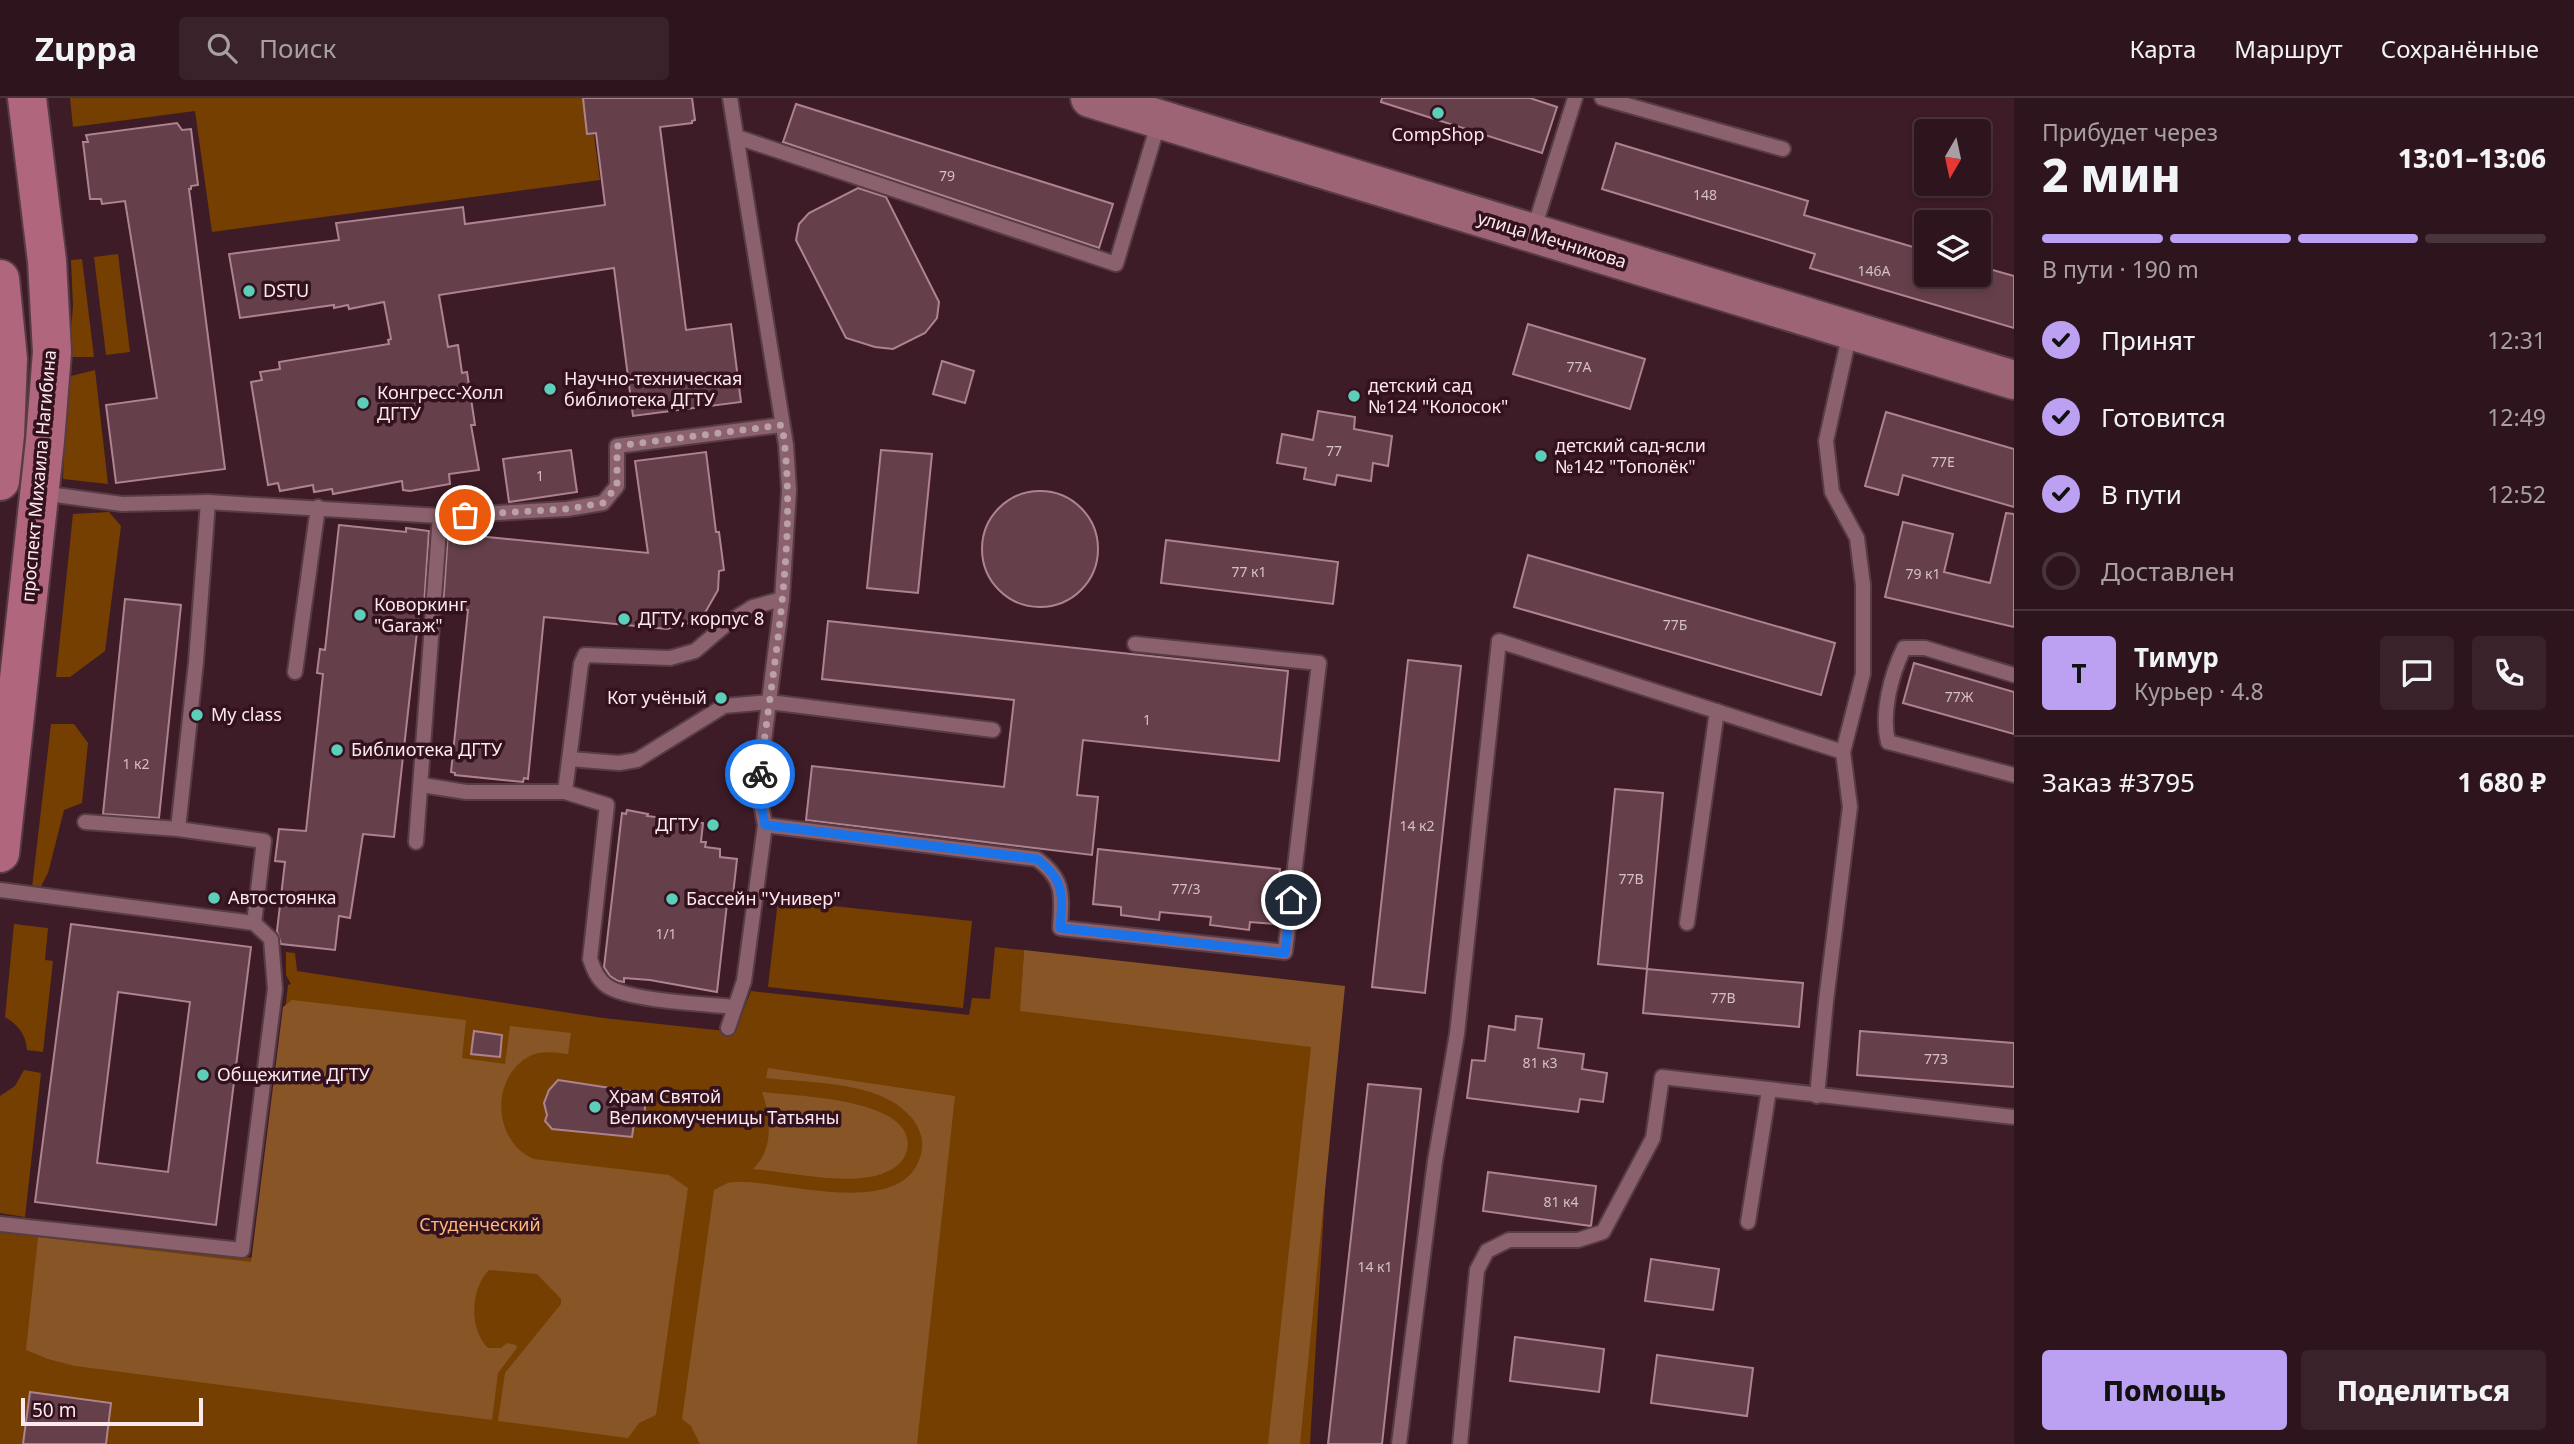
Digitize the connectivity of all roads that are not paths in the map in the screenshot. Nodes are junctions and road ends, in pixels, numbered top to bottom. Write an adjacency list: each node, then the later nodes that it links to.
1 (27, 98): 16 (main road, проспект Михаила Нагибина)
2 (730, 98): 7 (lane)
3 (1575, 98): 9 (lane)
4 (1602, 98): 8 (lane)
5 (1108, 101): 6 (main road, улица Мечникова)
6 (1160, 119): 7 (lane); 9 (main road, улица Мечникова)
7 (737, 137): 14 (lane)
8 (1783, 149)
9 (1532, 233): 11 (main road, улица Мечникова)
10 (0, 279): 13 (main road)
11 (1850, 331): 12 (main road, улица Мечникова); 27 (lane)
12 (2014, 380)
13 (3, 394): 15 (main road)
14 (782, 425): 19 (lane); 20 (lane)
15 (0, 481)
16 (39, 493): 17 (lane); 36 (main road, проспект Михаила Нагибина)
17 (208, 502): 18 (lane); 34 (lane)
18 (318, 508): 19 (lane); 22 (lane)
19 (440, 516): 30 (lane)
20 (782, 598): 24 (lane); 28 (lane)
21 (1135, 643): 33 (lane)
22 (295, 672)
23 (2014, 675): 29 (lane)
24 (769, 702): 26 (lane); 28 (lane); 33 (lane)
25 (1717, 711): 27 (lane); 39 (lane); 47 (lane)
26 (993, 730)
27 (1843, 752): 43 (lane)
28 (570, 759): 31 (lane)
29 (2014, 775)
30 (422, 785): 31 (lane); 35 (lane)
31 (565, 792): 40 (lane)
32 (85, 822): 34 (lane)
33 (765, 825): 40 (lane)
34 (178, 830): 38 (lane)
35 (416, 842)
36 (0, 853)
37 (0, 890): 38 (lane)
38 (254, 923): 46 (lane)
39 (1687, 923)
40 (735, 1007): 41 (lane)
41 (729, 1028)
42 (1769, 1090): 43 (lane); 45 (lane); 48 (lane)
43 (1817, 1096): 44 (lane)
44 (2014, 1117)
45 (1748, 1222)
46 (0, 1224)
47 (1399, 1444)
48 (1460, 1444)

